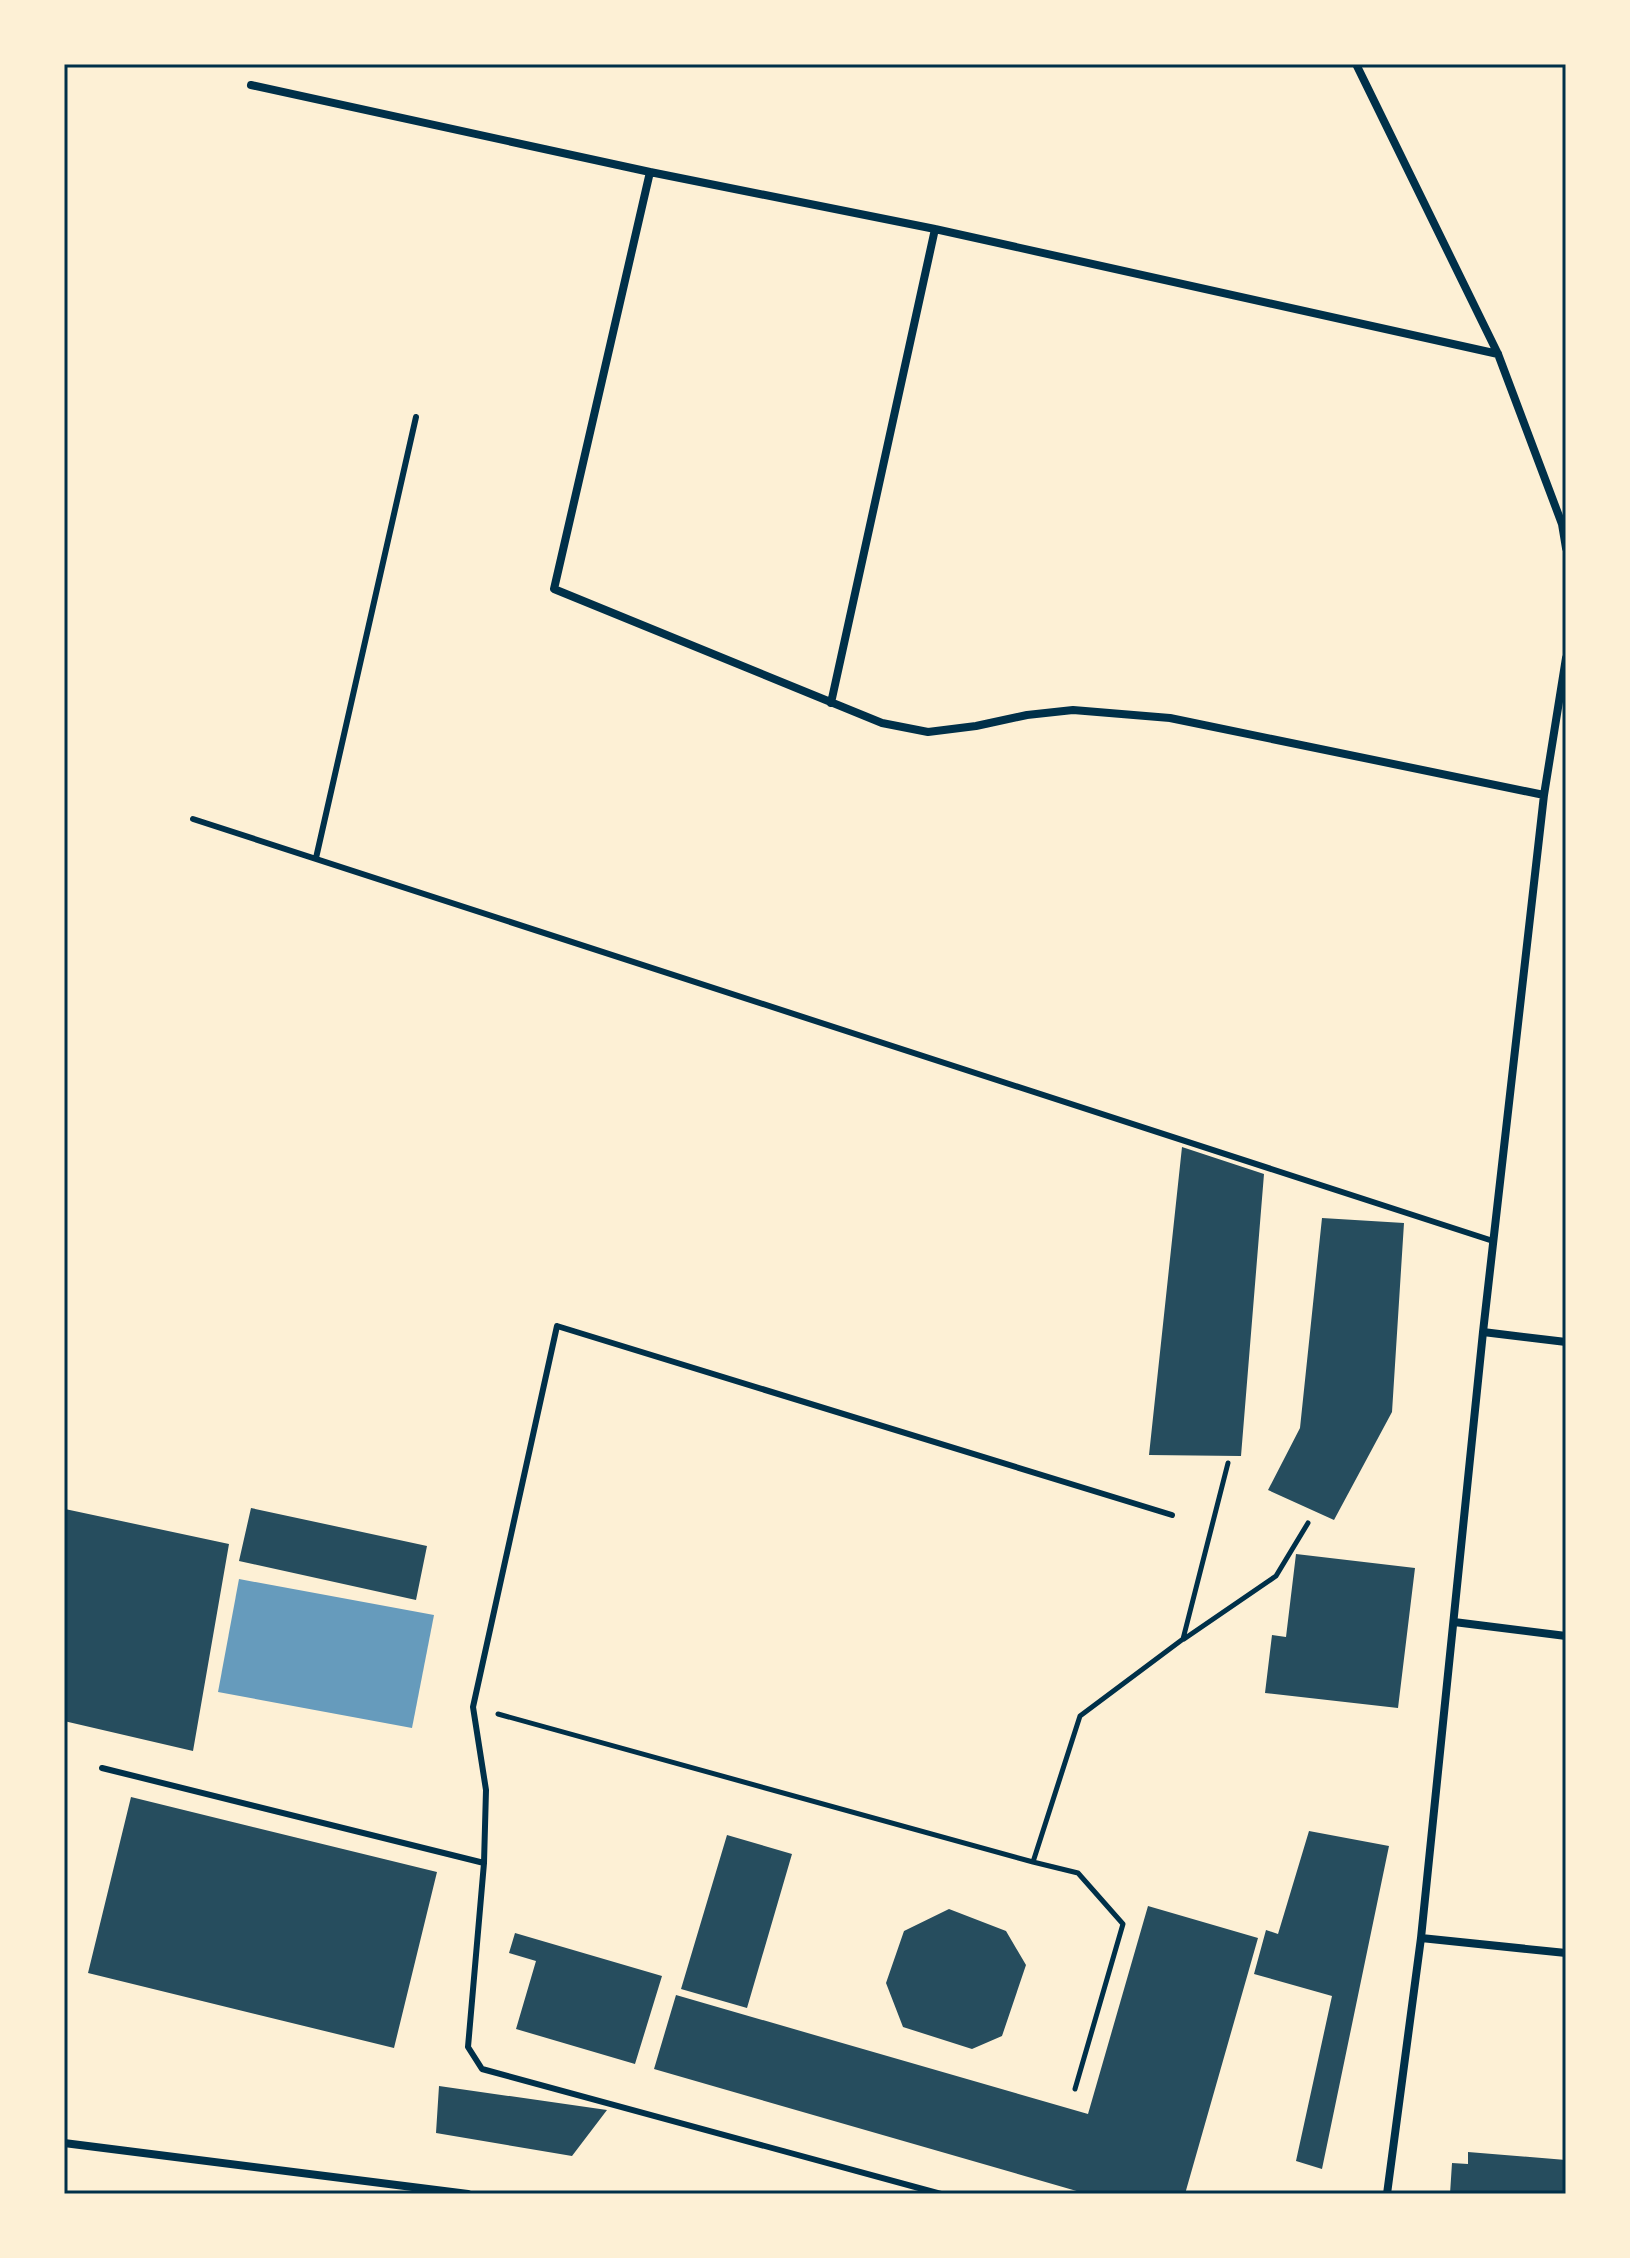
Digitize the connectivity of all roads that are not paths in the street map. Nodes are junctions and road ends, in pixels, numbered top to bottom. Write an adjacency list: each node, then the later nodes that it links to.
1 (1356, 64): 5 (street)
2 (251, 85): 3 (street)
3 (650, 172): 4 (street); 9 (street)
4 (935, 229): 5 (street); 9 (street)
5 (1498, 354): 7 (street)
6 (416, 417): 12 (lane)
7 (1566, 548)
8 (1566, 658): 10 (street)
9 (831, 703): 10 (street)
10 (1544, 795): 13 (street)
11 (193, 819): 12 (lane)
12 (316, 858): 13 (lane)
13 (1493, 1241): 14 (street)
14 (1483, 1332): 15 (street); 17 (street)
15 (1566, 1342)
16 (1172, 1515): 20 (lane)
17 (1454, 1622): 18 (street); 21 (street)
18 (1566, 1636)
19 (102, 1768): 20 (lane)
20 (484, 1863): 25 (lane)
21 (1421, 1938): 22 (street); 26 (street)
22 (1566, 1953)
23 (64, 2143): 24 (street)
24 (468, 2194)
25 (941, 2194)
26 (1387, 2194)

